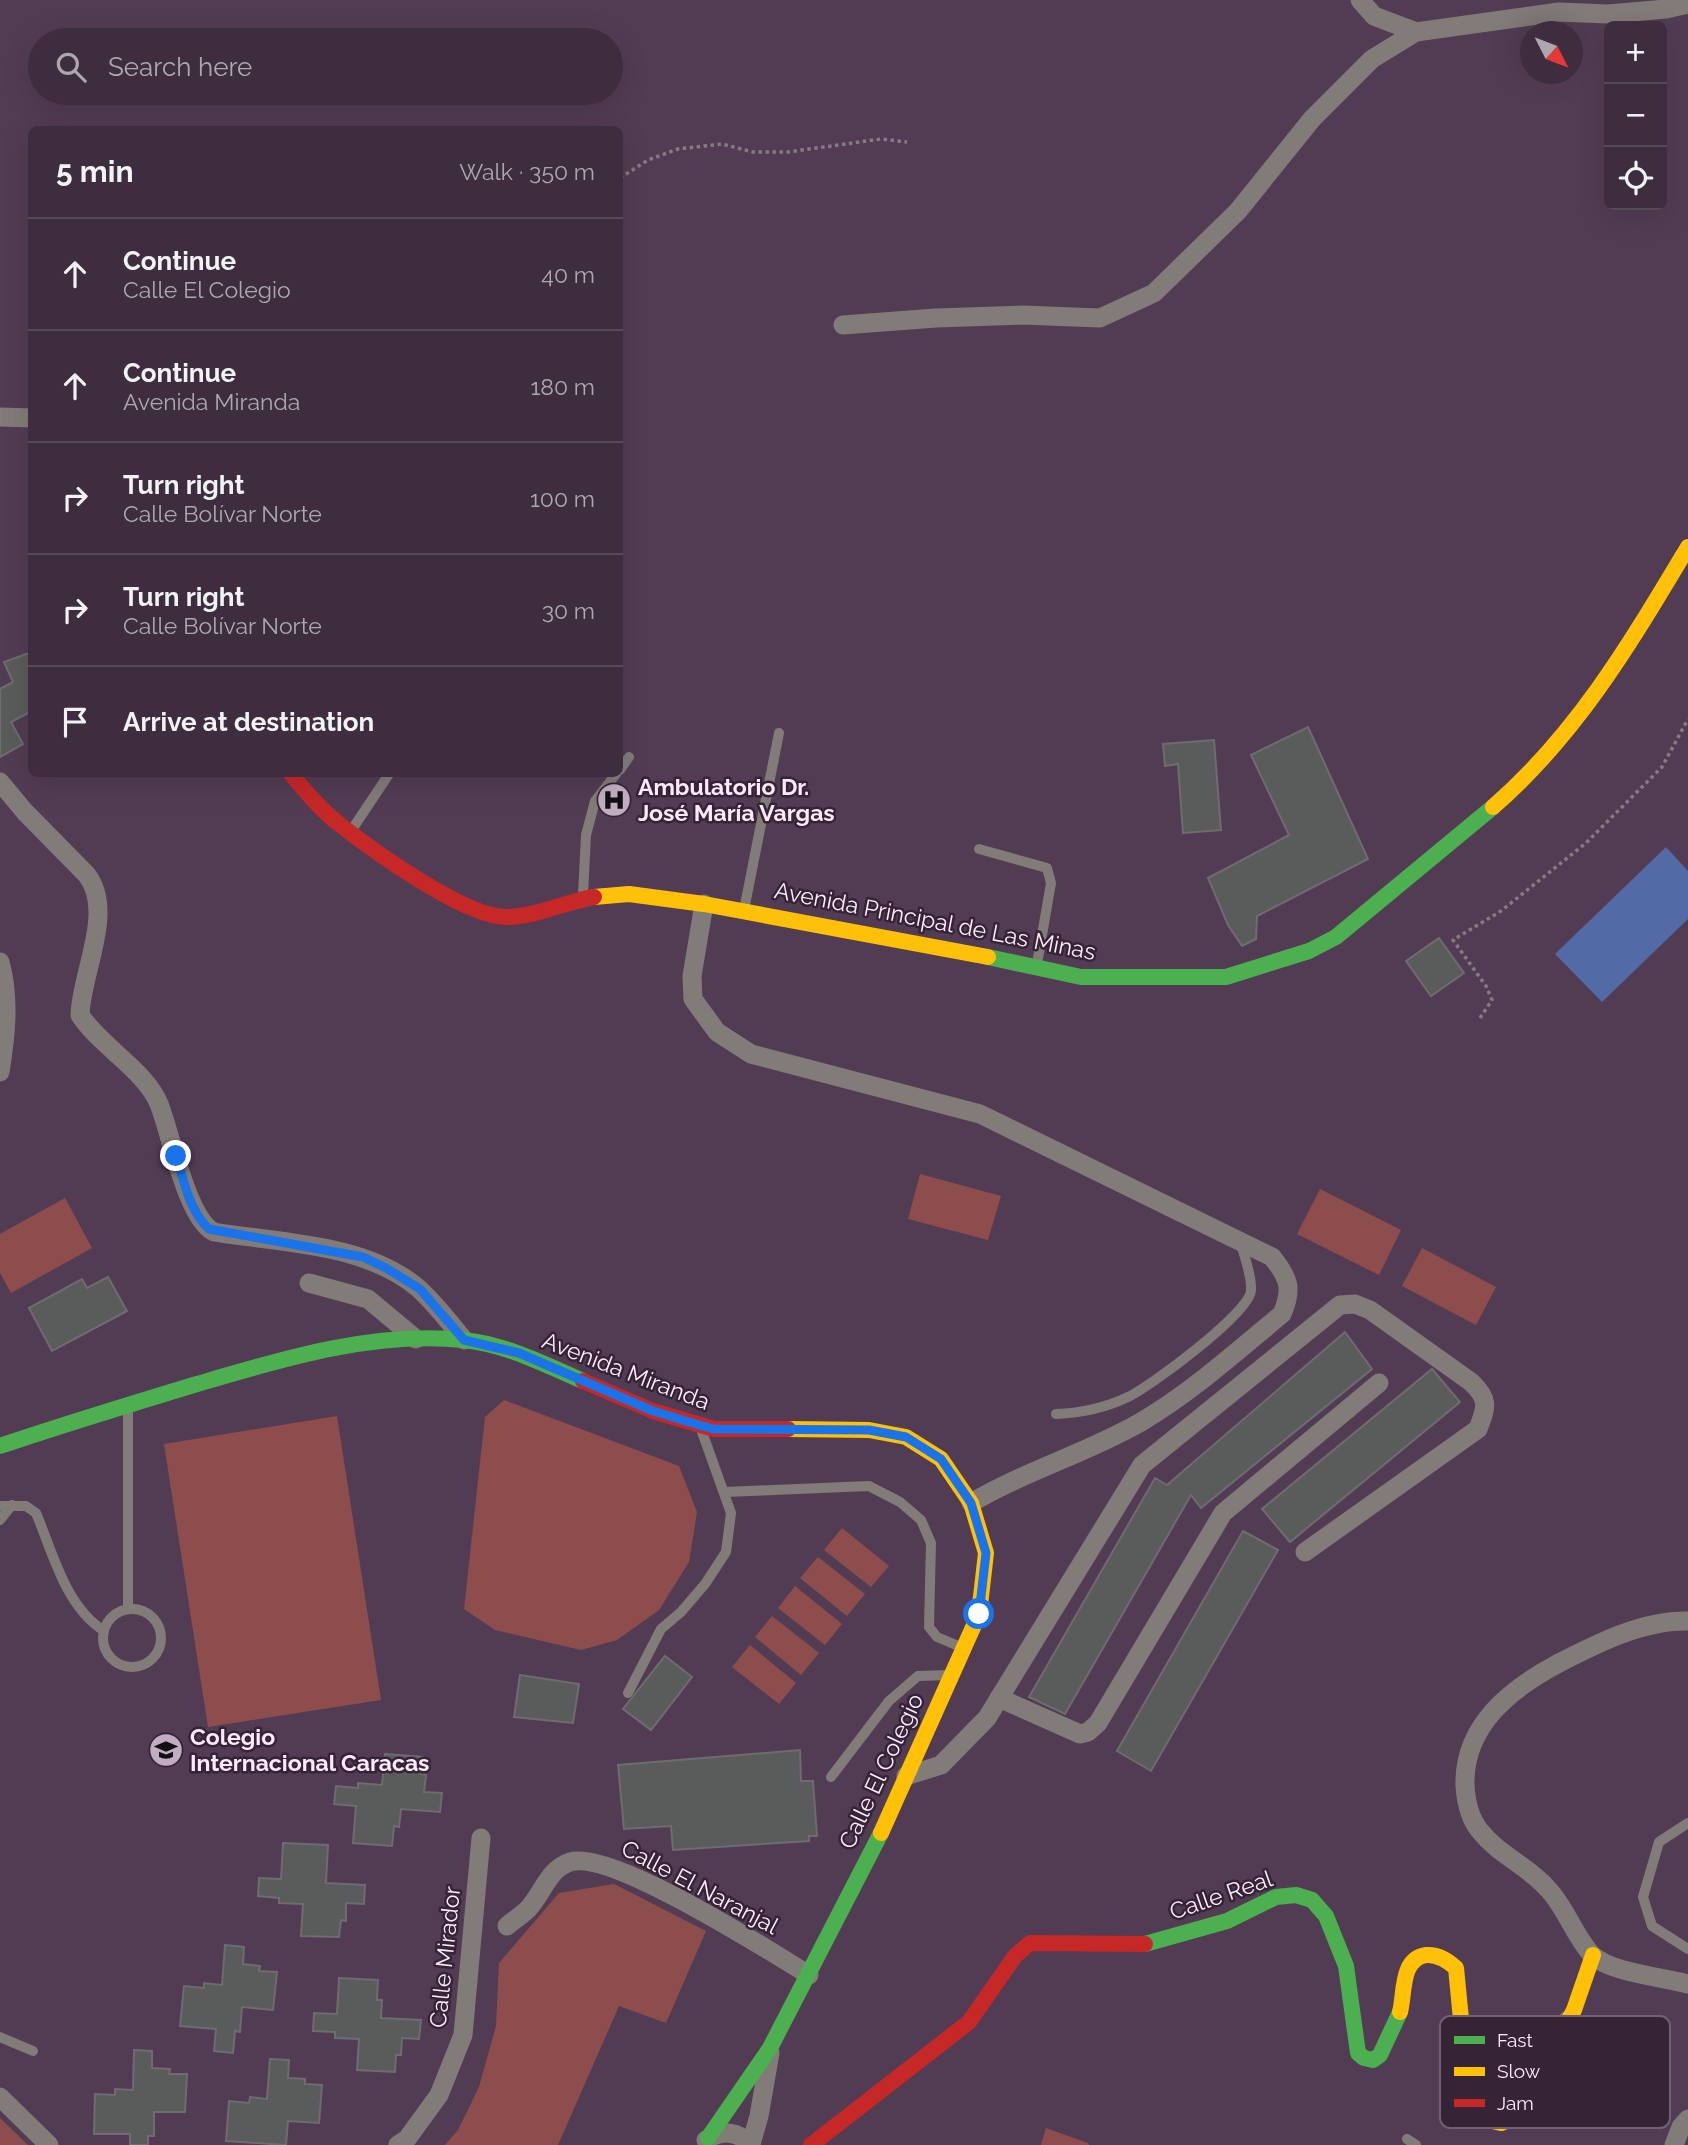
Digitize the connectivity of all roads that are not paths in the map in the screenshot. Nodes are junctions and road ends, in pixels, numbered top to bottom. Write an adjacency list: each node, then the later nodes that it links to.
1 (1360, 0): 3 (street)
2 (1688, 4): 3 (street)
3 (1416, 32): 4 (street)
4 (843, 325)
5 (0, 417): 6 (street)
6 (28, 418)
7 (1688, 547): 21 (street, Avenida Principal de Las Minas)
8 (779, 733): 19 (lane)
9 (629, 757): 10 (lane)
10 (623, 765)
11 (294, 777): 15 (street, Avenida Principal de Las Minas)
12 (387, 777): 15 (lane)
13 (614, 777): 17 (lane)
14 (0, 782): 26 (street)
15 (350, 832): 17 (street, Avenida Principal de Las Minas)
16 (979, 849): 21 (lane)
17 (583, 899): 18 (street, Avenida Principal de Las Minas)
18 (704, 904): 19 (street, Avenida Principal de Las Minas); 23 (street)
19 (744, 911): 21 (street, Avenida Principal de Las Minas)
20 (0, 962): 22 (street)
21 (1037, 966)
22 (0, 1072)
23 (1240, 1242): 29 (lane); 33 (street)
24 (309, 1283): 25 (street)
25 (416, 1339): 26 (street, Avenida Miranda); 28 (street, Avenida Miranda)
26 (464, 1340): 30 (street, Avenida Miranda)
27 (1379, 1383): 44 (street)
28 (128, 1404): 31 (street, Avenida Miranda); 38 (lane)
29 (1056, 1414)
30 (699, 1425): 32 (lane); 33 (street, Avenida Miranda)
31 (0, 1446)
32 (725, 1492): 41 (lane); 43 (lane)
33 (971, 1503): 41 (street, Calle El Colegio)
34 (12, 1505): 35 (lane); 36 (lane); 40 (lane)
35 (0, 1506)
36 (0, 1520)
37 (1305, 1552): 44 (street)
38 (128, 1609): 40 (lane); 40 (lane)
39 (1688, 1621): 51 (street)
40 (104, 1632)
41 (964, 1649): 42 (street, Calle El Colegio)
42 (953, 1675): 45 (street, Calle El Colegio); 46 (lane)
43 (628, 1693)
44 (999, 1698): 45 (street)
45 (906, 1776): 52 (street, Calle El Colegio)
46 (831, 1777)
47 (1688, 1823): 50 (lane)
48 (481, 1838): 64 (street, Calle Mirador)
49 (507, 1926): 52 (street, Calle El Naranjal)
50 (1688, 1949)
51 (1593, 1955): 53 (street); 55 (street, Calle Real)
52 (809, 1975): 57 (street, Calle El Colegio)
53 (1688, 1984)
54 (1461, 2016): 65 (street, Calle Real)
55 (1570, 2016)
56 (0, 2037): 58 (lane)
57 (770, 2048): 61 (street, Calle El Colegio); 62 (street, Calle El Colegio)
58 (33, 2050)
59 (0, 2097): 63 (street)
60 (1688, 2119): 66 (street)
61 (704, 2141): 62 (street, Calle El Colegio)
62 (751, 2144)
63 (50, 2145)
64 (398, 2145)
65 (811, 2145)
66 (1674, 2145)

